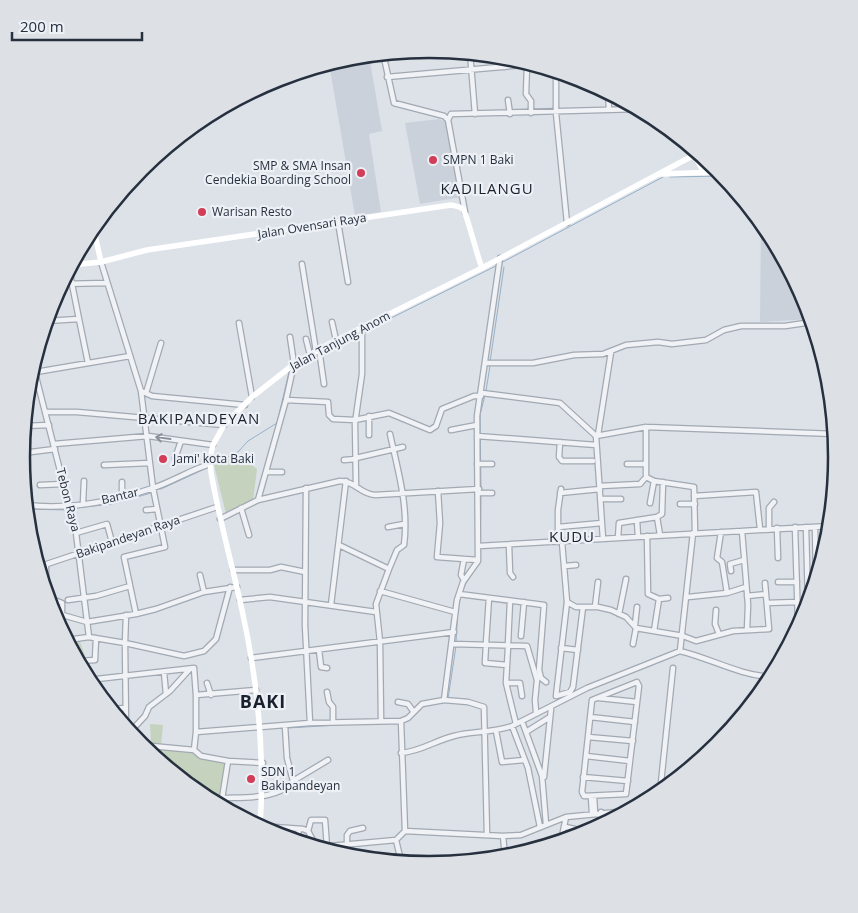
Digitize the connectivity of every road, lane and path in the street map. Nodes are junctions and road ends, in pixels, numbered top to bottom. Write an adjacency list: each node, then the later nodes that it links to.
1 (384, 60): 7 (street)
2 (470, 60): 6 (street)
3 (511, 66): 4 (street)
4 (505, 67): 6 (street)
5 (524, 69): 13 (street)
6 (471, 70): 7 (street); 15 (street)
7 (387, 77): 17 (street)
8 (556, 79): 14 (street)
9 (508, 100): 16 (street)
10 (608, 101): 12 (street)
11 (625, 109): 12 (street)
12 (609, 110): 14 (street)
13 (531, 112): 14 (street); 16 (street)
14 (556, 113): 25 (street)
15 (475, 114): 16 (street); 17 (street)
16 (510, 114)
17 (448, 120): 23 (street)
18 (692, 157): 22 (main road, Jalan Tanjung Anom)
19 (698, 163): 20 (main road)
20 (704, 173): 21 (main road); 22 (main road)
21 (710, 173)
22 (660, 174): 25 (main road, Jalan Tanjung Anom)
23 (465, 214): 24 (main road, Jalan Ovensari Raya); 31 (main road)
24 (338, 222): 27 (main road, Jalan Ovensari Raya); 32 (street)
25 (567, 223): 28 (main road, Jalan Tanjung Anom)
26 (96, 237): 27 (main road)
27 (101, 262): 29 (main road, Jalan Ovensari Raya); 33 (street)
28 (500, 262): 31 (main road, Jalan Tanjung Anom); 50 (street)
29 (79, 264)
30 (302, 264): 45 (street)
31 (482, 268): 40 (main road, Jalan Tanjung Anom)
32 (348, 282)
33 (107, 283): 34 (street); 48 (street)
34 (70, 284): 35 (street)
35 (79, 319): 36 (street); 49 (street)
36 (54, 320)
37 (332, 322): 43 (street)
38 (239, 323): 58 (street)
39 (805, 323): 46 (street)
40 (362, 331): 43 (main road, Jalan Tanjung Anom); 65 (street)
41 (290, 337): 51 (street)
42 (306, 339): 47 (street)
43 (336, 340): 45 (main road, Jalan Tanjung Anom)
44 (161, 343): 55 (street)
45 (317, 350): 47 (main road, Jalan Tanjung Anom); 53 (street)
46 (611, 352): 50 (street); 75 (street)
47 (310, 354): 51 (main road, Jalan Tanjung Anom)
48 (130, 356): 49 (street); 55 (street)
49 (88, 363): 52 (street)
50 (488, 363): 56 (street)
51 (294, 364): 58 (main road, Jalan Tanjung Anom); 59 (street)
52 (40, 371)
53 (324, 384)
54 (37, 386): 62 (street, Tebon Raya)
55 (144, 392): 57 (street); 60 (street)
56 (483, 394): 63 (street); 68 (street); 75 (street)
57 (152, 396): 60 (street); 61 (street)
58 (252, 397): 61 (main road, Jalan Tanjung Anom)
59 (286, 400): 65 (street); 97 (street)
60 (144, 403): 64 (street)
61 (245, 405): 67 (main road, Jalan Tanjung Anom)
62 (45, 412): 64 (street); 66 (street, Tebon Raya)
63 (369, 416): 65 (street); 74 (street)
64 (146, 417): 67 (street); 76 (street)
65 (355, 420): 87 (street)
66 (49, 425): 69 (street); 82 (street, Tebon Raya)
67 (224, 425): 80 (main road, Jalan Tanjung Anom)
68 (477, 425): 71 (street); 77 (street)
69 (31, 426)
70 (646, 427): 73 (street); 75 (street); 95 (street)
71 (451, 430)
72 (390, 434): 84 (street)
73 (827, 434)
74 (369, 435)
75 (597, 435): 81 (street)
76 (148, 436): 78 (street, one-way to 76); 82 (street); 90 (street)
77 (479, 437): 79 (street); 92 (street)
78 (181, 441): 80 (street); 86 (street)
79 (560, 442): 81 (street); 89 (street)
80 (213, 445): 91 (main road, Jalan Tanjung Anom)
81 (596, 445): 108 (street)
82 (54, 446): 85 (street); 105 (street, Tebon Raya)
83 (403, 447): 84 (street)
84 (394, 450): 87 (street); 113 (street)
85 (31, 452)
86 (175, 458)
87 (356, 458): 88 (street); 107 (street)
88 (344, 460)
89 (593, 461)
90 (150, 463): 96 (street); 110 (street)
91 (210, 464): 110 (street, Bantar); 127 (main road, Jalan Tanjung Anom)
92 (480, 464): 93 (street); 112 (street)
93 (492, 464)
94 (627, 464): 95 (street)
95 (646, 464): 99 (street)
96 (104, 465)
97 (266, 472): 98 (street); 119 (street)
98 (282, 472)
99 (646, 477): 102 (street); 108 (street)
100 (84, 481): 121 (street)
101 (346, 481): 107 (street); 109 (street); 158 (street)
102 (654, 481): 104 (street); 122 (street)
103 (122, 482): 115 (street)
104 (663, 482): 116 (street); 131 (street)
105 (64, 484): 106 (street); 126 (street, Tebon Raya)
106 (40, 485)
107 (356, 486): 113 (street)
108 (600, 487): 117 (street); 140 (street)
109 (306, 488): 119 (street); 175 (street)
110 (153, 489): 115 (street, Bantar); 129 (street)
111 (438, 491): 112 (street); 113 (street); 164 (street)
112 (480, 492): 114 (street); 160 (street)
113 (404, 493): 135 (street)
114 (492, 493)
115 (122, 496): 121 (street, Bantar)
116 (694, 496): 124 (street); 144 (street)
117 (600, 499): 118 (street); 134 (street)
118 (621, 499)
119 (258, 500): 128 (street)
120 (774, 502): 145 (street)
121 (83, 503): 126 (street, Bantar)
122 (650, 503)
123 (680, 504): 124 (street)
124 (694, 504): 149 (street)
125 (33, 505): 126 (street, Bantar)
126 (71, 506): 148 (street, Tebon Raya)
127 (217, 507): 132 (main road, Jalan Tanjung Anom); 136 (street, Bakipandeyan Raya)
128 (241, 508): 132 (street); 150 (street)
129 (157, 509): 130 (street); 136 (street)
130 (146, 510)
131 (657, 517): 133 (street); 152 (street)
132 (220, 519): 173 (main road, Jalan Tanjung Anom)
133 (637, 520): 153 (street); 154 (street)
134 (602, 523): 140 (street); 155 (street)
135 (404, 524): 139 (street); 172 (street)
136 (160, 525): 156 (street, Bakipandeyan Raya); 185 (street)
137 (815, 526): 138 (street); 142 (street); 161 (street)
138 (822, 526)
139 (388, 527)
140 (558, 527): 157 (street)
141 (796, 527): 142 (street); 143 (street); 183 (street)
142 (806, 527): 184 (street)
143 (777, 528): 145 (street); 163 (street)
144 (760, 529): 145 (street); 146 (street)
145 (769, 529)
146 (742, 530): 147 (street); 166 (street)
147 (721, 532): 149 (street); 171 (street)
148 (76, 533): 156 (street); 162 (street, Tebon Raya)
149 (694, 533): 152 (street); 196 (street)
150 (249, 535)
151 (648, 536): 152 (street); 153 (street); 200 (street)
152 (660, 536)
153 (638, 537): 154 (street)
154 (618, 538): 155 (street)
155 (603, 539): 157 (street)
156 (112, 542): 162 (street, Bakipandeyan Raya)
157 (560, 542): 159 (street); 170 (street)
158 (339, 545): 172 (street); 210 (street)
159 (509, 545): 160 (street); 177 (street)
160 (480, 546): 165 (street)
161 (816, 553)
162 (80, 554): 168 (street, Bakipandeyan Raya); 197 (street, Tebon Raya)
163 (778, 558)
164 (464, 559): 165 (street); 179 (street)
165 (478, 560): 179 (street)
166 (744, 560): 167 (street); 187 (street)
167 (730, 564): 171 (street); 174 (street)
168 (46, 565)
169 (576, 565): 170 (street)
170 (565, 566): 207 (street)
171 (723, 566): 192 (street)
172 (389, 569): 189 (street)
173 (233, 570): 175 (street); 186 (main road, Jalan Tanjung Anom)
174 (731, 571)
175 (305, 572): 205 (street)
176 (200, 575): 190 (street)
177 (513, 577)
178 (626, 579): 220 (street)
179 (464, 580): 191 (street)
180 (598, 582): 212 (street)
181 (765, 582): 193 (street)
182 (778, 582): 183 (street)
183 (797, 582): 208 (street)
184 (807, 583)
185 (130, 586): 197 (street); 219 (street)
186 (234, 587): 190 (street); 202 (main road, Jalan Tanjung Anom); 235 (street)
187 (746, 587): 192 (street); 195 (street)
188 (399, 589): 194 (street)
189 (380, 591): 194 (street); 216 (street)
190 (204, 592): 219 (street)
191 (461, 594): 198 (street); 217 (street)
192 (727, 594): 196 (street)
193 (766, 594): 195 (street); 209 (street)
194 (396, 596): 217 (street)
195 (747, 596): 226 (street)
196 (688, 597): 230 (street)
197 (85, 598): 201 (street); 223 (street, Tebon Raya)
198 (488, 598): 203 (street); 236 (street)
199 (668, 598): 200 (street)
200 (658, 599): 225 (street)
201 (68, 600)
202 (240, 600): 205 (street); 245 (main road, Jalan Tanjung Anom)
203 (510, 600): 206 (street); 239 (street)
204 (57, 601): 218 (street)
205 (304, 601): 210 (street); 244 (street)
206 (524, 602): 229 (street); 255 (street)
207 (567, 602): 211 (street); 240 (street)
208 (797, 602): 209 (street); 215 (street)
209 (767, 603): 226 (street)
210 (331, 605): 216 (street)
211 (584, 607): 212 (street); 242 (street)
212 (595, 607): 220 (street)
213 (638, 607): 224 (street)
214 (716, 610): 228 (street)
215 (797, 610)
216 (376, 612): 234 (street)
217 (455, 612): 227 (street)
218 (62, 613)
219 (136, 614): 222 (street)
220 (619, 614): 224 (street)
221 (62, 615): 223 (street)
222 (126, 615): 223 (street); 235 (street)
223 (87, 622): 231 (street, Tebon Raya)
224 (635, 626): 225 (street); 237 (street)
225 (654, 630): 230 (street)
226 (747, 630): 228 (street)
227 (454, 632): 234 (street); 238 (street)
228 (719, 634): 230 (street)
229 (522, 636)
230 (683, 636): 243 (street)
231 (89, 637): 232 (street); 233 (street)
232 (96, 638): 235 (street); 246 (street)
233 (74, 639)
234 (380, 642): 241 (street); 276 (street)
235 (126, 643): 252 (street)
236 (486, 643): 238 (street); 239 (street); 247 (street)
237 (633, 644)
238 (454, 645): 265 (street)
239 (508, 646): 247 (street); 272 (street)
240 (561, 648): 242 (street); 242 (street)
241 (318, 650): 244 (street); 249 (street)
242 (578, 650)
243 (680, 651): 253 (street); 272 (street)
244 (306, 652): 245 (street); 280 (street)
245 (251, 658): 258 (main road, Jalan Tanjung Anom)
246 (86, 661)
247 (507, 666): 257 (street)
248 (190, 668): 251 (street); 260 (street); 261 (street)
249 (327, 668)
250 (673, 668): 304 (street)
251 (164, 672): 252 (street); 260 (street)
252 (125, 676): 254 (street); 269 (street)
253 (762, 676)
254 (98, 679)
255 (546, 682)
256 (207, 683): 262 (street)
257 (506, 683): 263 (street); 282 (street)
258 (256, 690): 262 (street); 283 (main road, Jalan Tanjung Anom)
259 (327, 692): 277 (street)
260 (166, 694): 285 (street)
261 (196, 695): 262 (street); 287 (street)
262 (211, 695)
263 (522, 696)
264 (597, 698): 267 (street); 267 (street); 275 (street)
265 (447, 699): 271 (street); 289 (street)
266 (398, 702): 271 (street)
267 (638, 702): 279 (street)
268 (120, 708): 269 (street)
269 (125, 708): 273 (street)
270 (551, 709): 274 (street)
271 (413, 711): 278 (street)
272 (536, 712): 282 (street)
273 (125, 716)
274 (550, 717): 288 (street); 305 (street)
275 (590, 717): 279 (street); 290 (street)
276 (381, 720): 277 (street); 278 (street)
277 (333, 722): 280 (street)
278 (401, 722): 294 (street)
279 (635, 722): 291 (street)
280 (310, 723): 284 (street)
281 (523, 724): 288 (street)
282 (514, 725): 286 (street); 297 (street)
283 (261, 726): 284 (street); 287 (street); 300 (main road, Jalan Tanjung Anom)
284 (285, 726): 302 (street)
285 (135, 727)
286 (496, 731): 289 (street); 297 (street)
287 (196, 732): 293 (street)
288 (526, 732): 305 (street)
289 (486, 733): 294 (street); 326 (street)
290 (588, 737): 291 (street); 295 (street)
291 (633, 742): 299 (street)
292 (155, 746): 293 (street)
293 (194, 750): 298 (street)
294 (401, 753): 323 (street)
295 (586, 756): 299 (street); 301 (street)
296 (328, 760): 302 (street)
297 (524, 760): 316 (street)
298 (228, 761): 300 (street); 308 (street)
299 (630, 761): 303 (street)
300 (263, 763): 306 (main road, Jalan Tanjung Anom)
301 (584, 777): 303 (street); 307 (street)
302 (293, 781): 306 (street)
303 (628, 781): 307 (street)
304 (661, 781)
305 (543, 784): 315 (street)
306 (262, 795): 308 (street); 314 (main road, Jalan Tanjung Anom)
307 (592, 797): 311 (street)
308 (222, 798)
309 (602, 812): 310 (street); 311 (street); 312 (street)
310 (609, 812)
311 (593, 813): 313 (street)
312 (601, 816)
313 (566, 817): 315 (street); 317 (street)
314 (261, 818)
315 (546, 824): 316 (street)
316 (540, 827): 327 (street)
317 (566, 827): 320 (street); 324 (street)
318 (284, 828): 321 (street)
319 (363, 828): 331 (street)
320 (573, 828)
321 (299, 829): 322 (street); 325 (street)
322 (308, 831): 328 (street); 330 (street)
323 (405, 831): 326 (street); 329 (street)
324 (562, 832)
325 (299, 833)
326 (487, 835): 327 (street)
327 (503, 836): 332 (street)
328 (311, 837)
329 (396, 840): 331 (street); 333 (street)
330 (327, 842)
331 (347, 846)
332 (504, 848)
333 (399, 854)

